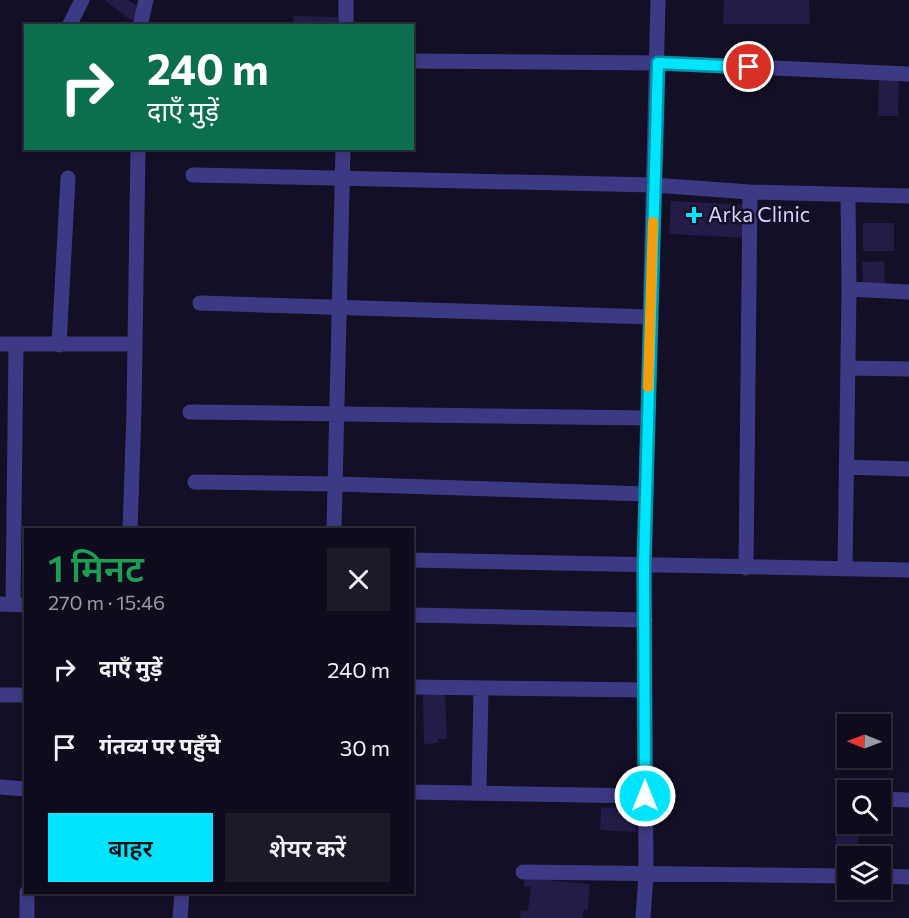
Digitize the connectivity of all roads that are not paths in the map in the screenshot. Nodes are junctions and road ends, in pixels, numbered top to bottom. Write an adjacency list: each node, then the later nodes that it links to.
1 (82, 0): 5 (street)
2 (146, 0): 6 (street)
3 (346, 0): 7 (street)
4 (658, 0): 9 (street)
5 (70, 24)
6 (140, 24)
7 (346, 24)
8 (414, 61): 9 (street)
9 (658, 63): 10 (street); 16 (street)
10 (909, 74)
11 (138, 150): 27 (street)
12 (343, 150): 15 (street)
13 (193, 175): 15 (street)
14 (69, 178): 28 (street)
15 (342, 178): 16 (street); 23 (street)
16 (653, 185): 17 (street); 24 (street)
17 (750, 192): 18 (street); 43 (street)
18 (848, 195): 19 (street); 20 (street)
19 (909, 196)
20 (849, 289): 21 (street); 29 (street)
21 (909, 292)
22 (200, 303): 23 (street)
23 (340, 306): 24 (street); 32 (street)
24 (651, 317): 33 (street)
25 (0, 344): 26 (street)
26 (16, 344): 28 (street); 46 (street)
27 (134, 344): 28 (street); 39 (street)
28 (59, 345)
29 (848, 368): 30 (street); 34 (street)
30 (909, 369)
31 (190, 412): 32 (street)
32 (338, 412): 33 (street); 37 (street)
33 (647, 418): 38 (street)
34 (846, 467): 35 (street); 44 (street)
35 (909, 469)
36 (195, 482): 37 (street)
37 (336, 484): 38 (street); 40 (street)
38 (646, 494): 42 (street)
39 (130, 528)
40 (334, 528)
41 (414, 561): 42 (street)
42 (644, 566): 43 (street); 48 (street)
43 (746, 568): 44 (street)
44 (845, 569): 45 (street)
45 (909, 570)
46 (13, 604)
47 (414, 615): 48 (street)
48 (645, 620): 51 (street)
49 (414, 687): 50 (street)
50 (481, 688): 51 (street); 57 (street)
51 (644, 690): 58 (street)
52 (0, 695): 53 (street)
53 (24, 695)
54 (0, 787): 55 (street)
55 (24, 789)
56 (414, 792): 57 (street)
57 (479, 792): 58 (street)
58 (645, 796): 62 (street)
59 (891, 799): 60 (street)
60 (909, 800)
61 (523, 872): 62 (street)
62 (646, 874): 63 (street); 70 (street)
63 (837, 876)
64 (891, 876): 65 (street)
65 (909, 877)
66 (27, 894): 68 (street)
67 (182, 894): 69 (street)
68 (27, 918)
69 (180, 918)
70 (643, 918)

